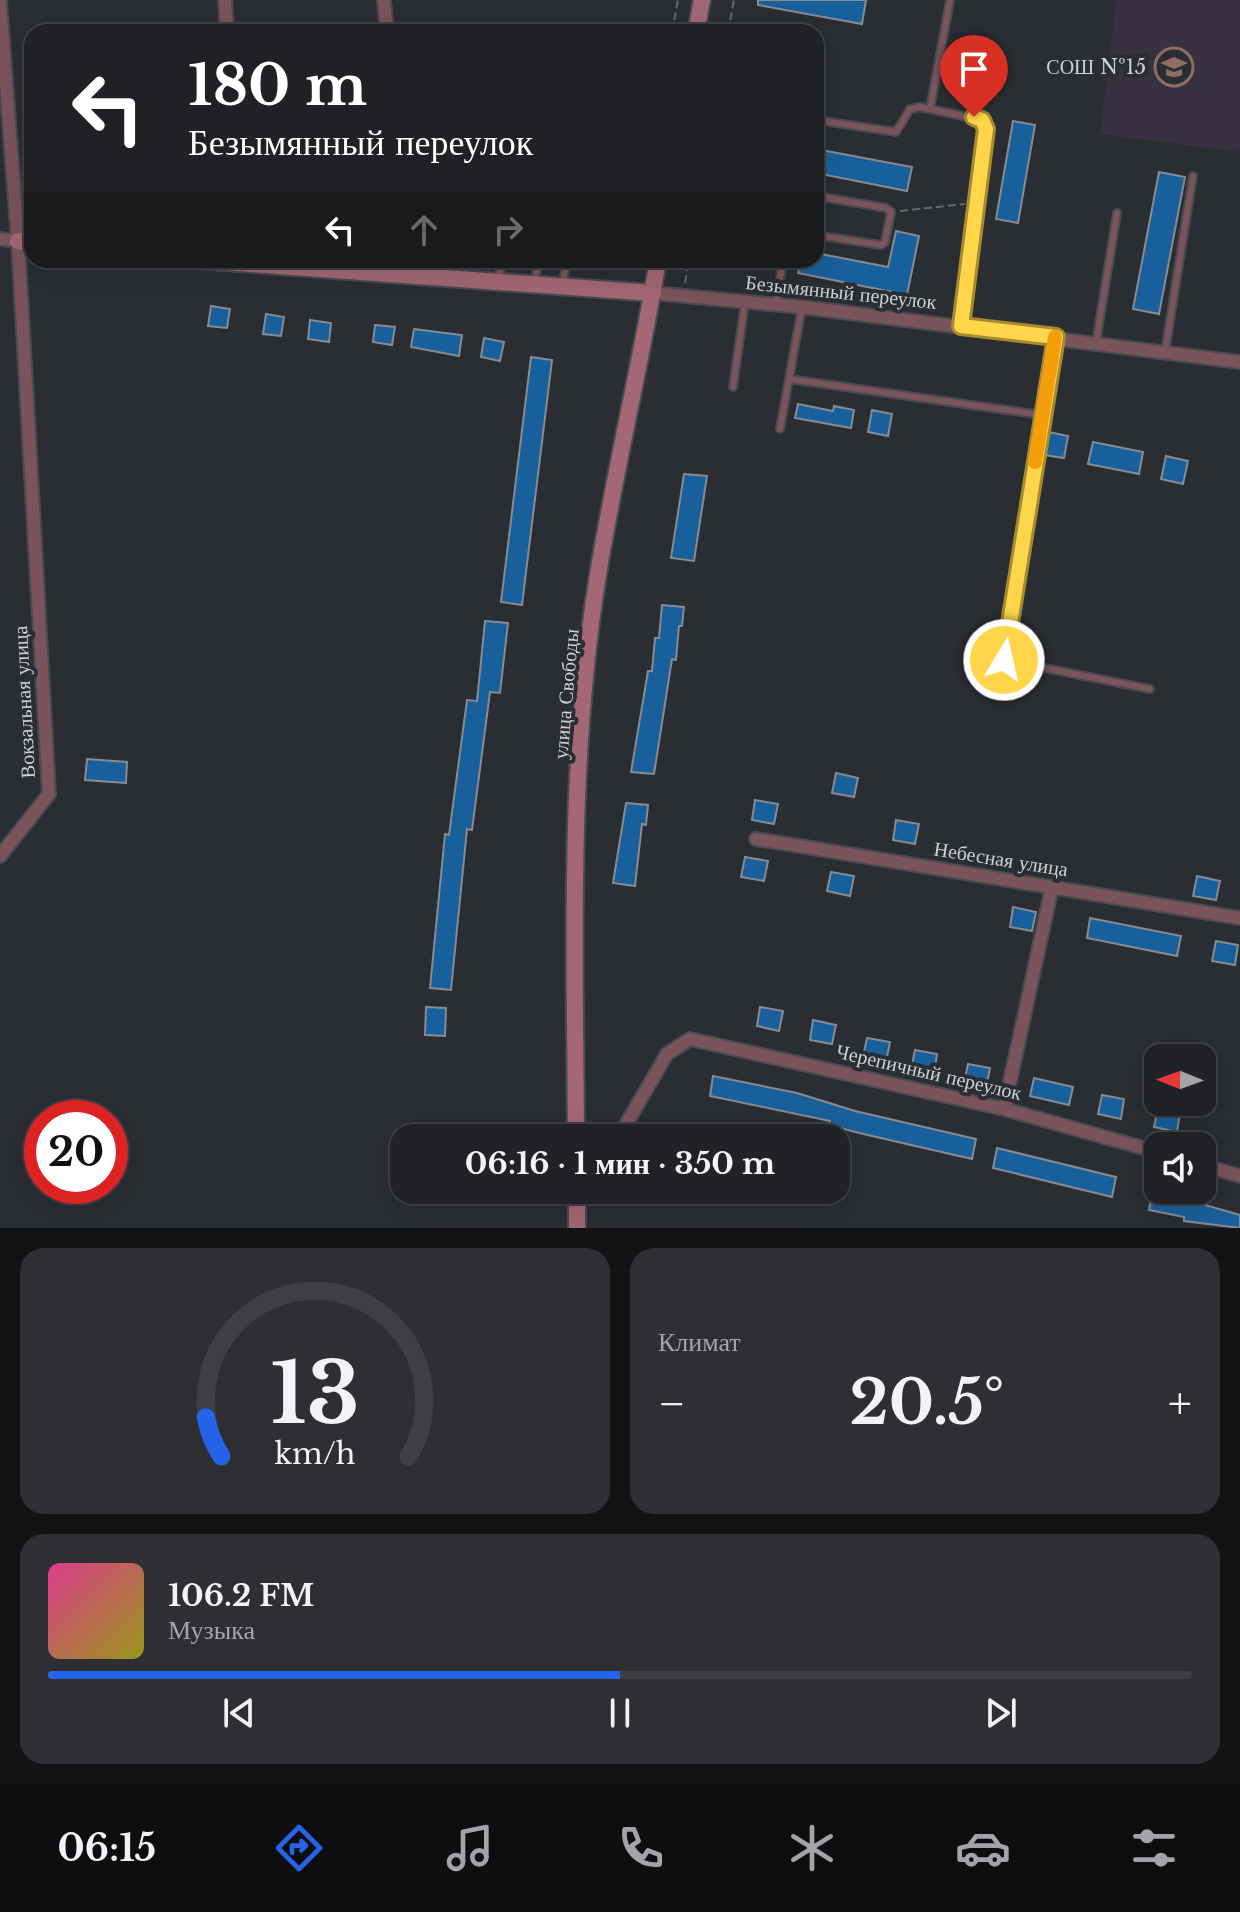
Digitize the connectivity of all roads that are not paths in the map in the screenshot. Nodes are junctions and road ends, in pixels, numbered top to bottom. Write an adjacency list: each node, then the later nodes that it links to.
1 (225, 0): 6 (street)
2 (384, 0): 7 (street)
3 (702, 0): 8 (main road)
4 (950, 0): 9 (lane)
5 (0, 2): 14 (street, Вокзальная улица)
6 (226, 24)
7 (386, 24)
8 (698, 24)
9 (930, 109): 10 (lane); 32 (lane)
10 (824, 121)
11 (1193, 176): 35 (lane)
12 (824, 197): 15 (lane)
13 (1117, 213): 34 (lane)
14 (24, 232)
15 (824, 236)
16 (0, 239): 17 (street)
17 (24, 242)
18 (26, 268): 43 (street, Вокзальная улица)
19 (414, 268): 25 (main road, Безымянный переулок)
20 (500, 268): 25 (lane)
21 (537, 268): 26 (lane)
22 (565, 268): 27 (lane)
23 (657, 268): 28 (main road, улица Свободы)
24 (782, 268): 30 (lane)
25 (499, 281): 26 (main road, Безымянный переулок)
26 (535, 284): 27 (main road, Безымянный переулок)
27 (562, 286): 28 (main road, Безымянный переулок)
28 (653, 293): 29 (street, Безымянный переулок); 47 (main road, улица Свободы)
29 (745, 302): 30 (street, Безымянный переулок); 38 (lane)
30 (776, 304): 31 (street, Безымянный переулок)
31 (802, 307): 32 (street, Безымянный переулок); 37 (lane)
32 (961, 326): 33 (street, Безымянный переулок)
33 (1056, 337): 34 (street, Безымянный переулок); 39 (lane)
34 (1096, 343): 35 (street, Безымянный переулок)
35 (1165, 352): 36 (street, Безымянный переулок)
36 (1240, 362)
37 (789, 379): 39 (lane); 40 (lane)
38 (733, 387)
39 (1042, 415): 41 (lane)
40 (780, 429)
41 (1150, 689)
42 (756, 839): 44 (street, Небесная улица)
43 (0, 856)
44 (1052, 887): 45 (street, Небесная улица); 46 (street)
45 (1240, 918)
46 (1004, 1109): 48 (street, Черепичный переулок); 49 (street, Черепичный переулок)
47 (576, 1124)
48 (626, 1124)
49 (1144, 1148)
50 (1216, 1169): 51 (street)
51 (1240, 1176)
52 (577, 1204): 53 (main road)
53 (577, 1228)

